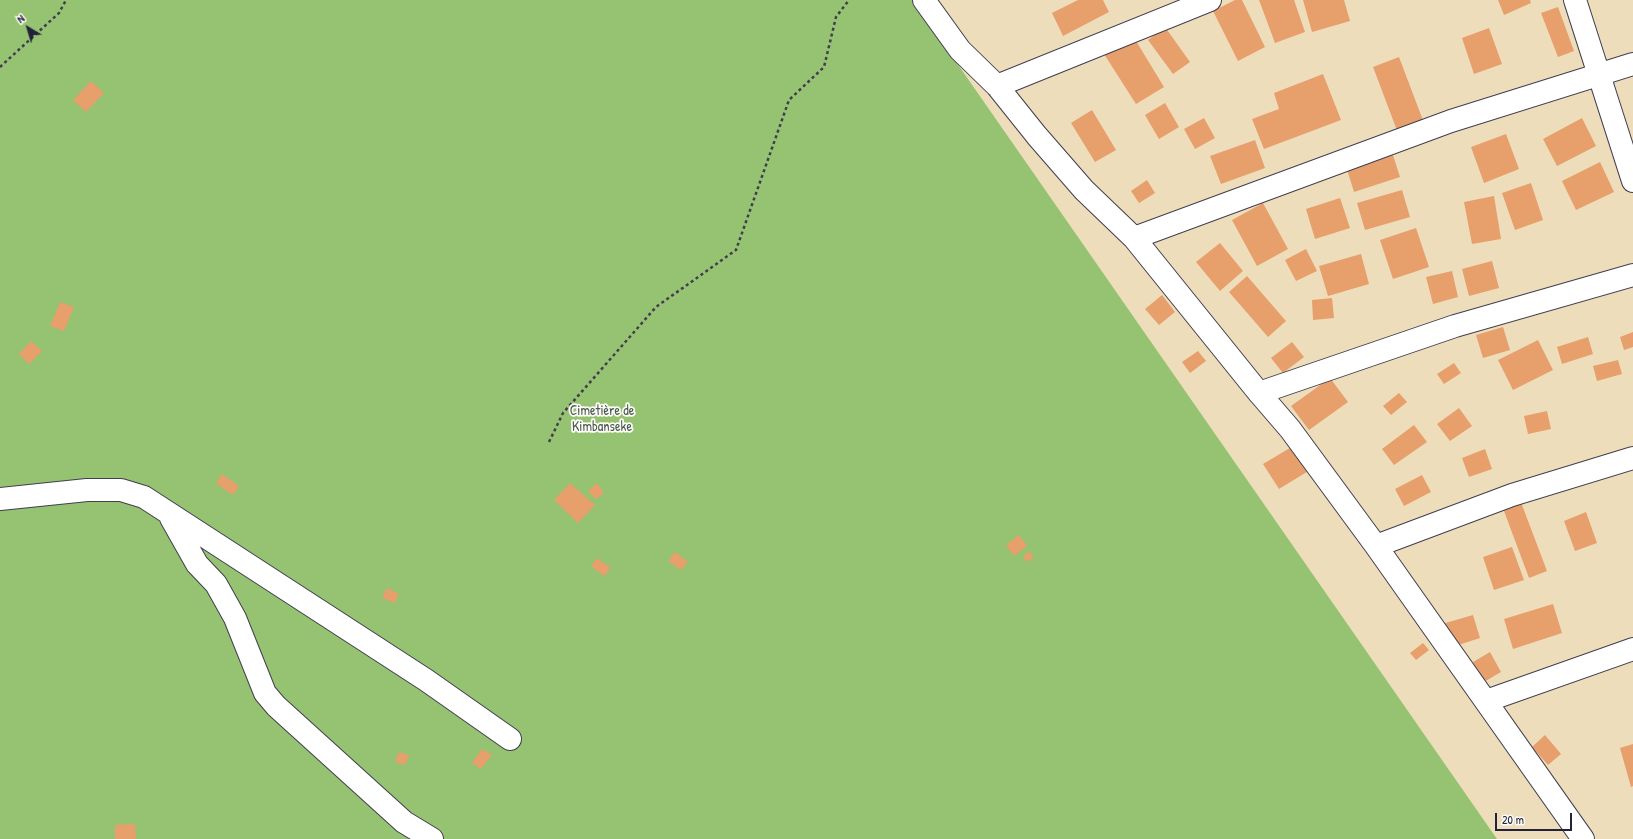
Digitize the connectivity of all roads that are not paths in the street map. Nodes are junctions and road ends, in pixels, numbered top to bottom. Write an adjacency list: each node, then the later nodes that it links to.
1 (924, 0): 6 (street)
2 (1210, 0): 6 (street)
3 (1575, 0): 5 (street)
4 (1633, 64): 5 (street)
5 (1600, 74): 7 (street); 8 (street)
6 (997, 86): 8 (street)
7 (1633, 181)
8 (1134, 238): 10 (street)
9 (1633, 275): 10 (street)
10 (1259, 393): 14 (street)
11 (1633, 458): 14 (street)
12 (0, 499): 13 (street)
13 (170, 515): 17 (street); 18 (street)
14 (1376, 546): 16 (street)
15 (1633, 650): 16 (street)
16 (1486, 701): 19 (street)
17 (510, 739)
18 (432, 839)
19 (1583, 839)

